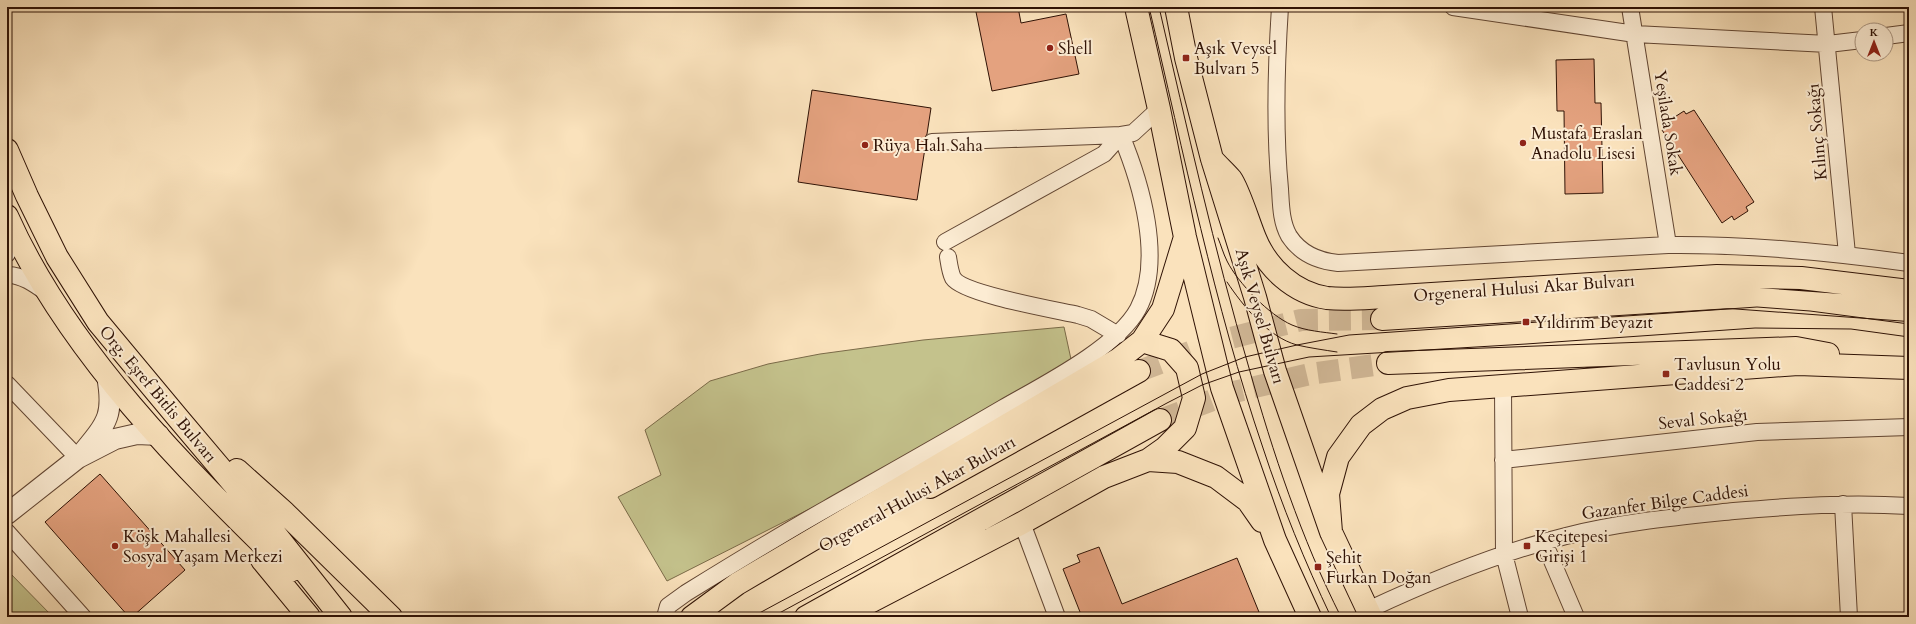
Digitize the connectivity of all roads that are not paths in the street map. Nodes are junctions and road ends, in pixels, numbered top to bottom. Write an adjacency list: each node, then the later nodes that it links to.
1 (1136, 7): 15 (main road)
2 (1176, 7): 11 (main road, Aşık Veysel Bulvarı)
3 (1190, 7): 11 (main road)
4 (1280, 7): 22 (street)
5 (1453, 7): 9 (street)
6 (1526, 7): 9 (street)
7 (1630, 7): 9 (street, Yeşilada Sokak)
8 (1823, 7): 14 (street, Kılınç Sokağı)
9 (1635, 29): 14 (street); 22 (street, Yeşilada Sokak)
10 (1909, 33): 12 (street)
11 (1183, 35): 19 (main road, Aşık Veysel Bulvarı)
12 (1894, 35)
13 (1854, 41): 14 (street)
14 (1828, 44): 24 (street, Kılınç Sokağı)
15 (1159, 109): 16 (street); 21 (main road)
16 (1121, 136): 17 (street); 31 (street); 31 (street)
17 (932, 142)
18 (7, 150): 39 (main road, Org. Eşref Bitlis Bulvarı)
19 (1212, 159): 27 (main road, Orgeneral Hulusi Akar Bulvarı); 52 (main road, Aşık Veysel Bulvarı)
20 (11, 224): 23 (street); 28 (main road, Org. Eşref Bitlis Bulvarı)
21 (1185, 237): 32 (main road); 53 (main road)
22 (1668, 245): 24 (street)
23 (7, 254)
24 (1847, 254): 25 (street)
25 (1909, 263)
26 (7, 275): 28 (street)
27 (1909, 291)
28 (48, 294): 36 (main road, Org. Eşref Bitlis Bulvarı)
29 (1909, 310): 30 (main road, Orgeneral Hulusi Akar Bulvarı)
30 (1382, 319)
31 (1118, 335): 62 (street)
32 (1142, 341): 44 (main road); 63 (main road)
33 (1388, 363): 34 (main road)
34 (1909, 367): 38 (main road)
35 (1139, 371): 64 (main road, Orgeneral Hulusi Akar Bulvarı)
36 (107, 376): 42 (main road, Org. Eşref Bitlis Bulvarı); 43 (street)
37 (7, 384): 43 (street)
38 (1503, 387): 45 (street); 52 (main road)
39 (178, 418): 60 (main road, Org. Eşref Bitlis Bulvarı); 61 (main road)
40 (1160, 420): 65 (main road)
41 (1909, 427): 45 (street, Seval Sokağı)
42 (159, 435): 43 (street); 49 (main road, Org. Eşref Bitlis Bulvarı)
43 (78, 458): 48 (street)
44 (1148, 460): 50 (main road); 53 (main road)
45 (1502, 460): 55 (street)
46 (1843, 504): 47 (street, Gazanfer Bilge Caddesi); 54 (street, Gazanfer Bilge Caddesi); 71 (street)
47 (1909, 506)
48 (7, 514)
49 (232, 514): 58 (main road); 59 (main road, Org. Eşref Bitlis Bulvarı)
50 (1022, 523): 66 (main road); 67 (street)
51 (7, 532): 57 (street)
52 (1331, 532): 56 (main road, Aşık Veysel Bulvarı)
53 (1275, 540): 68 (main road)
54 (1544, 542): 55 (street, Gazanfer Bilge Caddesi); 70 (street)
55 (1504, 554): 56 (street, Gazanfer Bilge Caddesi); 69 (street)
56 (1369, 613)
57 (83, 617)
58 (309, 617)
59 (338, 617)
60 (341, 617)
61 (390, 617)
62 (665, 617)
63 (692, 617)
64 (696, 617)
65 (806, 617)
66 (841, 617)
67 (1057, 617)
68 (1310, 617)
69 (1520, 617)
70 (1576, 617)
71 (1849, 617)

